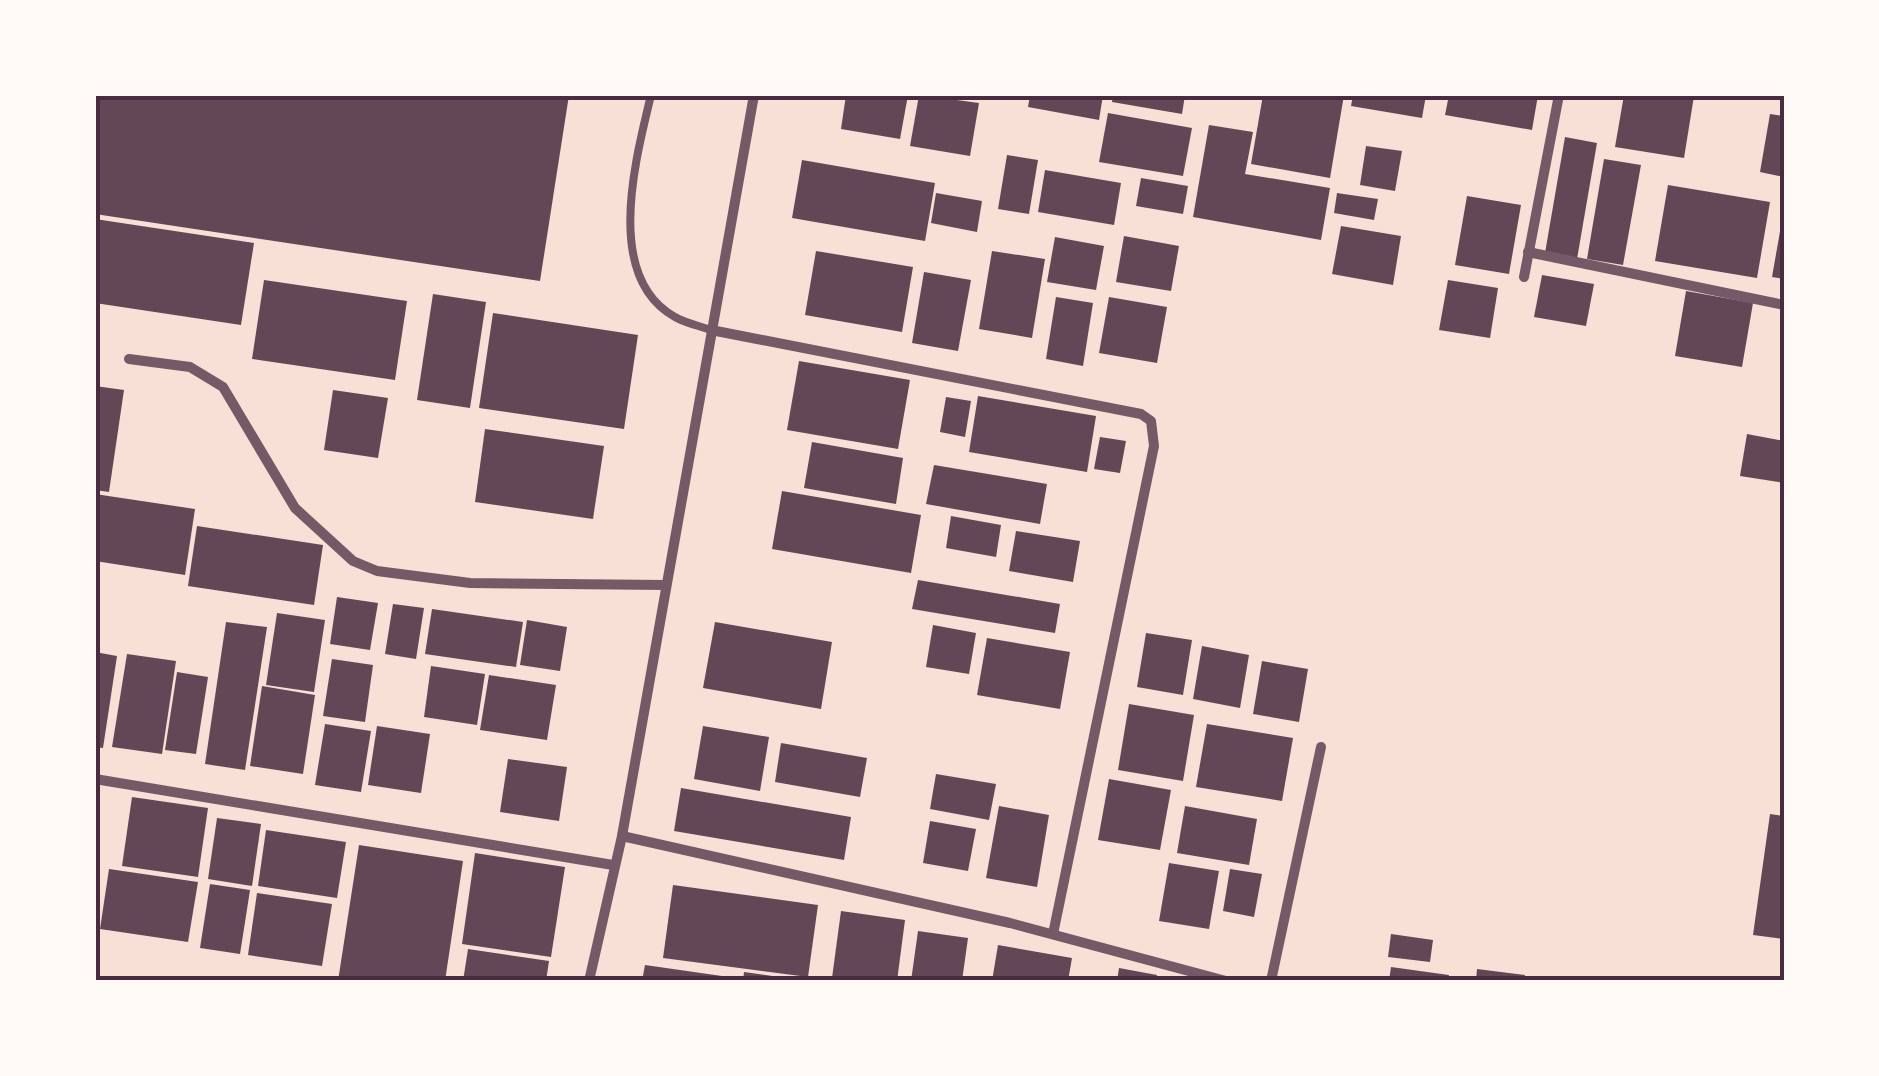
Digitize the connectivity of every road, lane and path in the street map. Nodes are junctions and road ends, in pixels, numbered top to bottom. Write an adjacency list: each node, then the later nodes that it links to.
1 (650, 95): 7 (lane)
2 (754, 95): 7 (street)
3 (1559, 95): 4 (street)
4 (1528, 252): 5 (street); 6 (street)
5 (1524, 277)
6 (1784, 305)
7 (711, 330): 9 (street); 14 (street)
8 (129, 360): 9 (street)
9 (665, 585): 12 (street)
10 (1321, 747): 17 (street)
11 (95, 779): 13 (street)
12 (622, 836): 13 (street); 14 (street)
13 (614, 865): 15 (street)
14 (1053, 934): 16 (street)
15 (589, 981)
16 (1226, 981)
17 (1270, 981)

